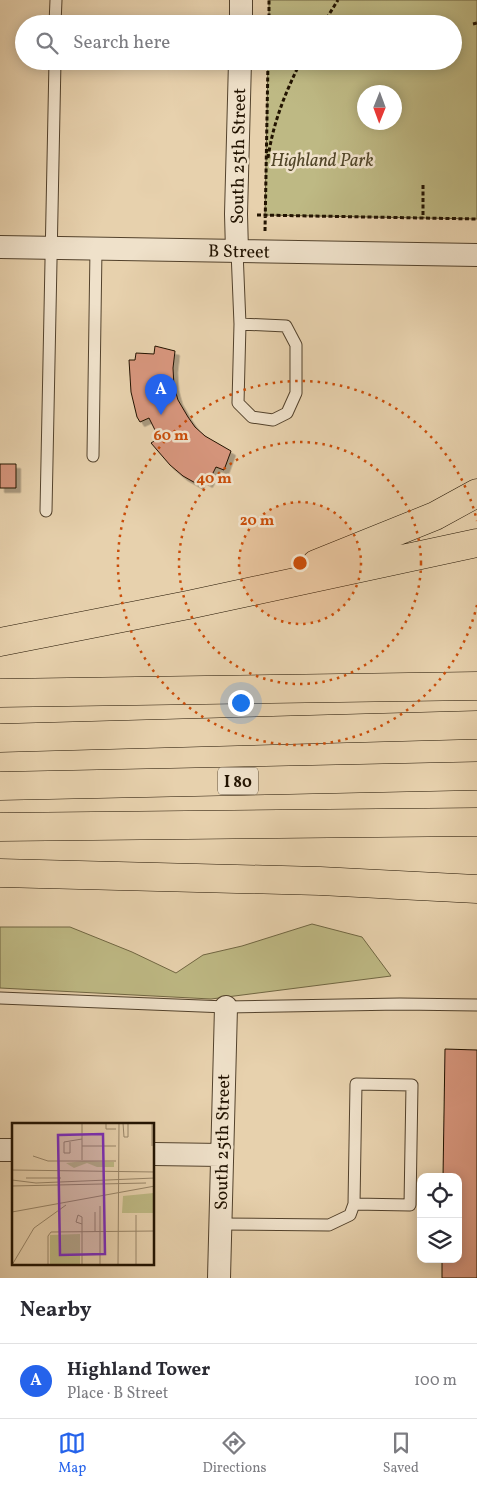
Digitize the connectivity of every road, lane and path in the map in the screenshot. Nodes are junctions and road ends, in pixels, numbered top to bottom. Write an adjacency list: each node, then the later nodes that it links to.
1 (56, 0): 5 (lane)
2 (241, 0): 6 (street)
3 (269, 0): 7 (path)
4 (338, 0): 8 (path)
5 (55, 15)
6 (241, 15)
7 (268, 15)
8 (329, 15)
9 (55, 70): 18 (lane)
10 (240, 70): 20 (street, South 25th Street)
11 (268, 70): 13 (path)
12 (296, 70): 13 (path)
13 (266, 171): 15 (path)
14 (423, 184): 15 (path)
15 (423, 218): 16 (path)
16 (477, 219)
17 (0, 247): 18 (street, B Street)
18 (52, 248): 19 (street, B Street); 25 (lane)
19 (96, 249): 20 (street, B Street); 23 (lane)
20 (237, 250): 21 (street, B Street); 22 (lane)
21 (477, 255)
22 (240, 324): 22 (lane)
23 (93, 456)
24 (477, 493): 27 (highway)
25 (46, 510)
26 (477, 543): 27 (highway)
27 (188, 605): 28 (highway)
28 (0, 642)
29 (477, 686): 30 (highway)
30 (0, 693)
31 (477, 726): 32 (highway)
32 (0, 738)
33 (477, 776): 34 (highway, I 80)
34 (0, 786)
35 (477, 822): 36 (highway)
36 (0, 827)
37 (0, 873): 39 (highway)
38 (477, 880): 39 (highway)
39 (320, 881): 40 (highway)
40 (477, 889)
41 (0, 998): 43 (lane)
42 (477, 1005): 43 (lane)
43 (226, 1007): 45 (street, South 25th Street)
44 (155, 1154): 45 (street)
45 (221, 1155): 47 (street, South 25th Street)
46 (354, 1204): 46 (lane); 47 (lane)
47 (220, 1224): 48 (street, South 25th Street)
48 (219, 1278)

